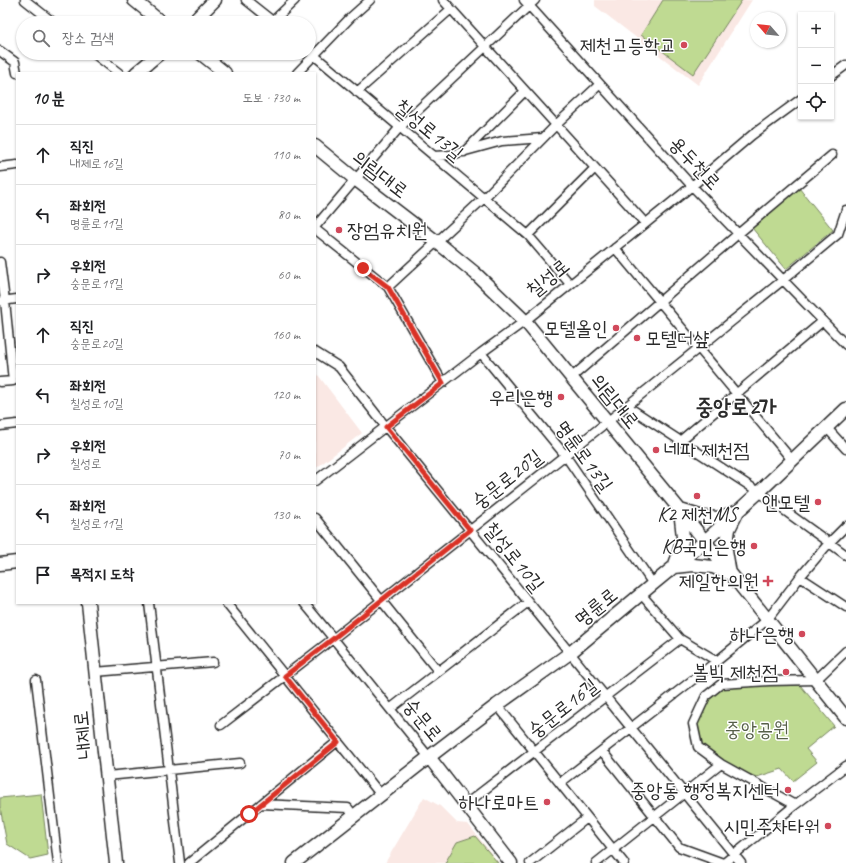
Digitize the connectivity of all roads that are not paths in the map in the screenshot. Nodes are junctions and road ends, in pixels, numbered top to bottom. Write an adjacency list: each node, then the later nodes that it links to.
1 (25, 0): 10 (street)
2 (134, 0): 11 (street)
3 (215, 0): 12 (street)
4 (246, 0): 13 (street)
5 (295, 0): 14 (street)
6 (370, 0): 16 (street)
7 (443, 0): 9 (street)
8 (530, 2): 15 (street); 30 (street, 용두천로)
9 (451, 10): 15 (street); 32 (street)
10 (45, 16)
11 (153, 16)
12 (199, 16)
13 (266, 16)
14 (280, 16)
15 (485, 47): 31 (street); 35 (street)
16 (316, 48)
17 (0, 51): 24 (street)
18 (316, 57): 32 (street, 칠성로13길)
19 (102, 60): 25 (street)
20 (152, 60): 26 (street)
21 (209, 60): 27 (street)
22 (306, 60): 28 (street)
23 (846, 65): 29 (street)
24 (17, 72)
25 (118, 72)
26 (137, 72)
27 (225, 72)
28 (298, 72)
29 (834, 74)
30 (600, 84): 34 (street); 45 (street, 용두천로)
31 (525, 91): 34 (street); 38 (street)
32 (358, 92): 35 (street, 칠성로13길)
33 (798, 100): 45 (street, 칠성로)
34 (556, 125): 36 (street); 43 (street)
35 (400, 127): 40 (street, 칠성로13길); 44 (street)
36 (543, 138): 38 (street); 46 (street)
37 (316, 147): 44 (street, 의림대로)
38 (463, 152): 40 (street)
39 (832, 155): 51 (street)
40 (433, 156): 46 (street, 칠성로13길)
41 (16, 165): 42 (street)
42 (0, 167)
43 (595, 168): 48 (street); 52 (street)
44 (355, 179): 49 (street); 53 (street, 의림대로)
45 (692, 186): 48 (street, 칠성로); 51 (street, 용두천로)
46 (484, 198): 52 (street, 칠성로13길); 53 (street)
47 (846, 210): 56 (street, 숭문로20길)
48 (645, 223): 54 (street, 칠성로)
49 (316, 227)
50 (316, 229): 58 (street)
51 (738, 234): 56 (street, 용두천로); 61 (street)
52 (528, 235): 57 (street, 칠성로13길)
53 (437, 242): 58 (street); 62 (street, 의림대로)
54 (615, 248): 57 (street, 칠성로); 61 (street)
55 (0, 262): 60 (street)
56 (783, 280): 63 (street, 용두천로); 65 (street, 숭문로20길)
57 (570, 284): 62 (street, 칠성로)
58 (388, 287): 70 (street)
59 (16, 299): 60 (street)
60 (2, 301): 69 (street)
61 (660, 302): 65 (street); 68 (street)
62 (525, 321): 67 (street, 칠성로); 68 (street, 의림대로)
63 (823, 322): 64 (street, 용두천로); 71 (street)
64 (846, 344)
65 (699, 348): 71 (street); 72 (street, 숭문로20길)
66 (316, 353): 77 (street, 칠성로10길)
67 (481, 353): 70 (street, 칠성로); 81 (street, 명륜로13길)
68 (572, 378): 74 (street, 의림대로)
69 (0, 382)
70 (443, 383): 77 (street, 칠성로)
71 (736, 394): 79 (street); 82 (street)
72 (627, 406): 74 (street, 숭문로20길); 79 (street)
73 (846, 409): 78 (street, 명륜로)
74 (607, 422): 81 (street, 숭문로20길); 85 (street, 의림대로)
75 (16, 424): 76 (street)
76 (0, 426)
77 (386, 427): 83 (street, 칠성로); 89 (street, 칠성로10길)
78 (826, 427): 80 (street); 82 (street, 명륜로)
79 (680, 441): 84 (street)
80 (846, 449)
81 (565, 455): 89 (street, 숭문로20길); 98 (street, 명륜로13길)
82 (792, 460): 84 (street, 명륜로)
83 (316, 480)
84 (759, 492): 86 (street, 명륜로); 91 (street)
85 (680, 510): 86 (street); 90 (street, 의림대로); 95 (street)
86 (738, 511): 90 (street, 명륜로); 96 (street)
87 (316, 519): 100 (street)
88 (846, 526): 91 (street)
89 (470, 530): 100 (street, 숭문로20길); 101 (street, 칠성로10길)
90 (704, 542): 95 (street, 명륜로); 96 (street, 의림대로)
91 (829, 543): 92 (street); 97 (street)
92 (846, 555)
93 (16, 562): 94 (street)
94 (0, 564)
95 (674, 567): 96 (street); 98 (street, 명륜로)
96 (730, 574): 107 (street, 의림대로)
97 (800, 577): 106 (street); 107 (street)
98 (653, 584): 99 (street, 명륜로)
99 (641, 594): 109 (street); 111 (street, 명륜로)
100 (381, 601): 108 (street, 숭문로20길); 115 (street)
101 (528, 602): 111 (street, 칠성로10길); 115 (street)
102 (88, 604): 116 (street, 내제로)
103 (149, 604): 114 (street)
104 (227, 604): 117 (street)
105 (305, 604): 108 (street, 숭문로)
106 (846, 607)
107 (767, 620): 112 (street); 119 (street, 의림대로)
108 (334, 638): 117 (street, 숭문로20길); 122 (street, 숭문로)
109 (680, 639): 112 (street); 120 (street, 숭문로16길)
110 (846, 651): 119 (street)
111 (570, 652): 120 (street, 칠성로10길); 121 (street, 명륜로)
112 (717, 661): 125 (street)
113 (213, 662): 114 (street)
114 (157, 667): 116 (street); 133 (street)
115 (438, 671): 122 (street)
116 (96, 672): 134 (street, 내제로)
117 (285, 676): 124 (street, 숭문로20길); 126 (street)
118 (36, 680): 146 (street)
119 (816, 680): 123 (street, 의림대로); 131 (street)
120 (605, 696): 125 (street, 칠성로10길); 127 (street, 숭문로16길)
121 (497, 705): 127 (street); 129 (street, 명륜로)
122 (390, 710): 129 (street, 숭문로)
123 (846, 718)
124 (221, 725)
125 (631, 728): 128 (street); 136 (street, 칠성로10길)
126 (338, 742): 137 (street); 138 (street)
127 (534, 751): 135 (street); 139 (street, 숭문로16길)
128 (602, 751): 135 (street); 142 (street)
129 (429, 757): 137 (street, 명륜로); 139 (street, 숭문로)
130 (240, 763): 133 (street)
131 (721, 764): 136 (street); 140 (street)
132 (846, 766): 140 (street)
133 (169, 770): 134 (street); 148 (street)
134 (107, 776): 147 (street, 내제로)
135 (560, 783): 143 (street)
136 (684, 793): 142 (street); 145 (street, 칠성로10길)
137 (381, 795): 141 (street, 명륜로)
138 (261, 804): 141 (street); 149 (street)
139 (466, 804): 151 (street, 숭문로)
140 (795, 806): 145 (street)
141 (354, 816): 150 (street, 명륜로)
142 (654, 816): 144 (street); 155 (street)
143 (587, 818): 144 (street); 152 (street)
144 (613, 850): 153 (street); 154 (street)
145 (734, 854): 155 (street); 156 (street, 칠성로10길)
146 (58, 863)
147 (116, 863)
148 (180, 863)
149 (189, 863)
150 (294, 863)
151 (511, 863)
152 (530, 863)
153 (596, 863)
154 (624, 863)
155 (724, 863)
156 (742, 863)

